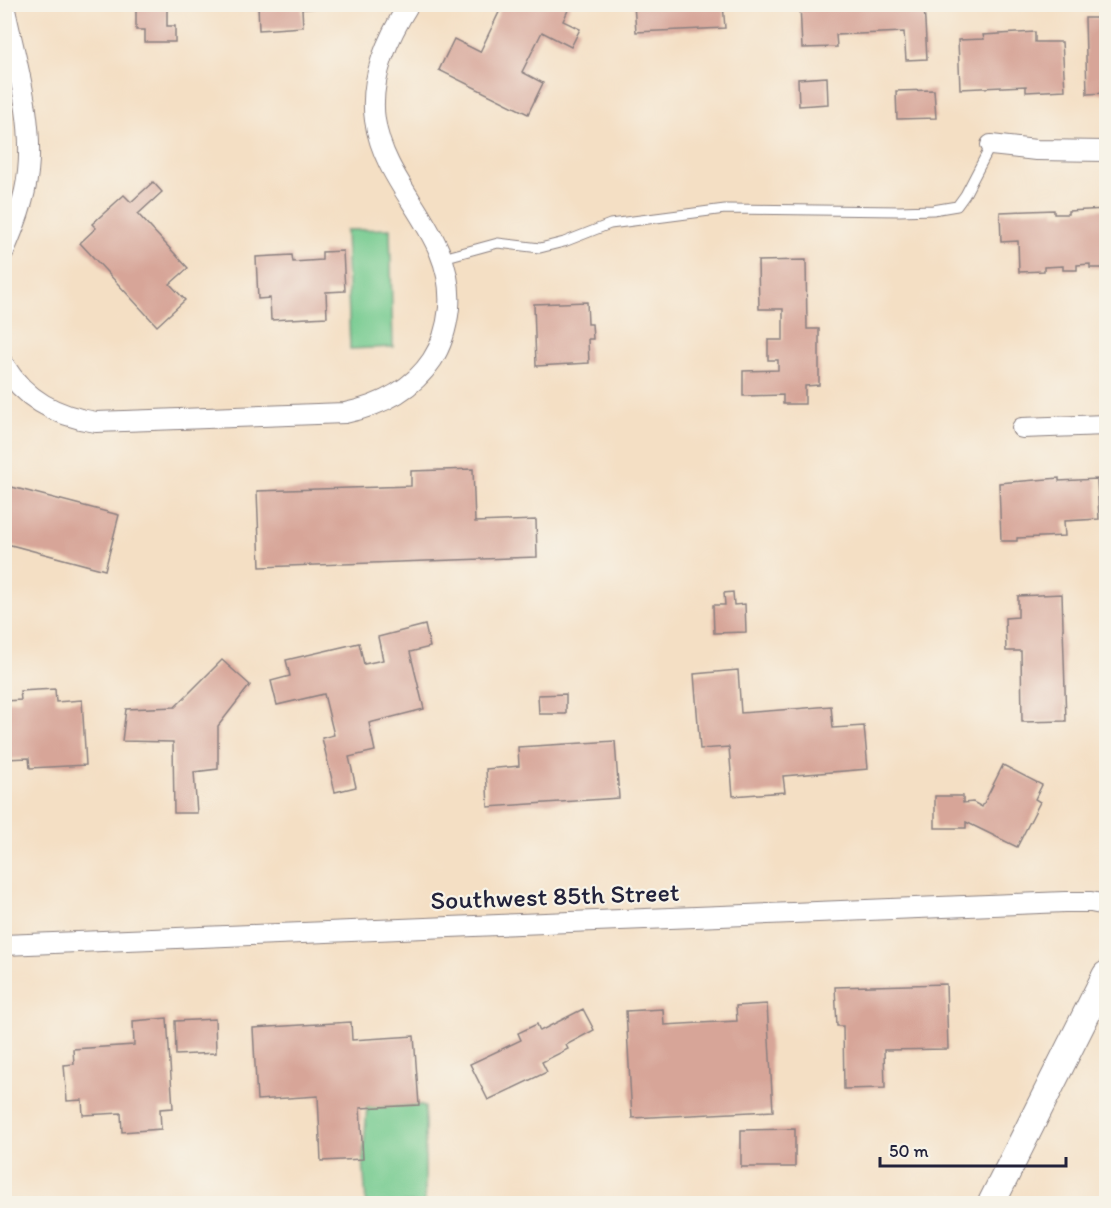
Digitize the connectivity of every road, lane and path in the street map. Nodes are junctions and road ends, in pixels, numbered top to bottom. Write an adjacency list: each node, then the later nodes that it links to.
1 (408, 4): 6 (street)
2 (4, 5): 5 (street)
3 (992, 145): 4 (street); 6 (lane)
4 (1107, 151)
5 (4, 251)
6 (443, 258): 7 (street)
7 (4, 364)
8 (1107, 425): 9 (street)
9 (1022, 428)
10 (1107, 905): 11 (street, Southwest 85th Street)
11 (4, 945)
12 (1107, 975): 13 (main road)
13 (991, 1203)

